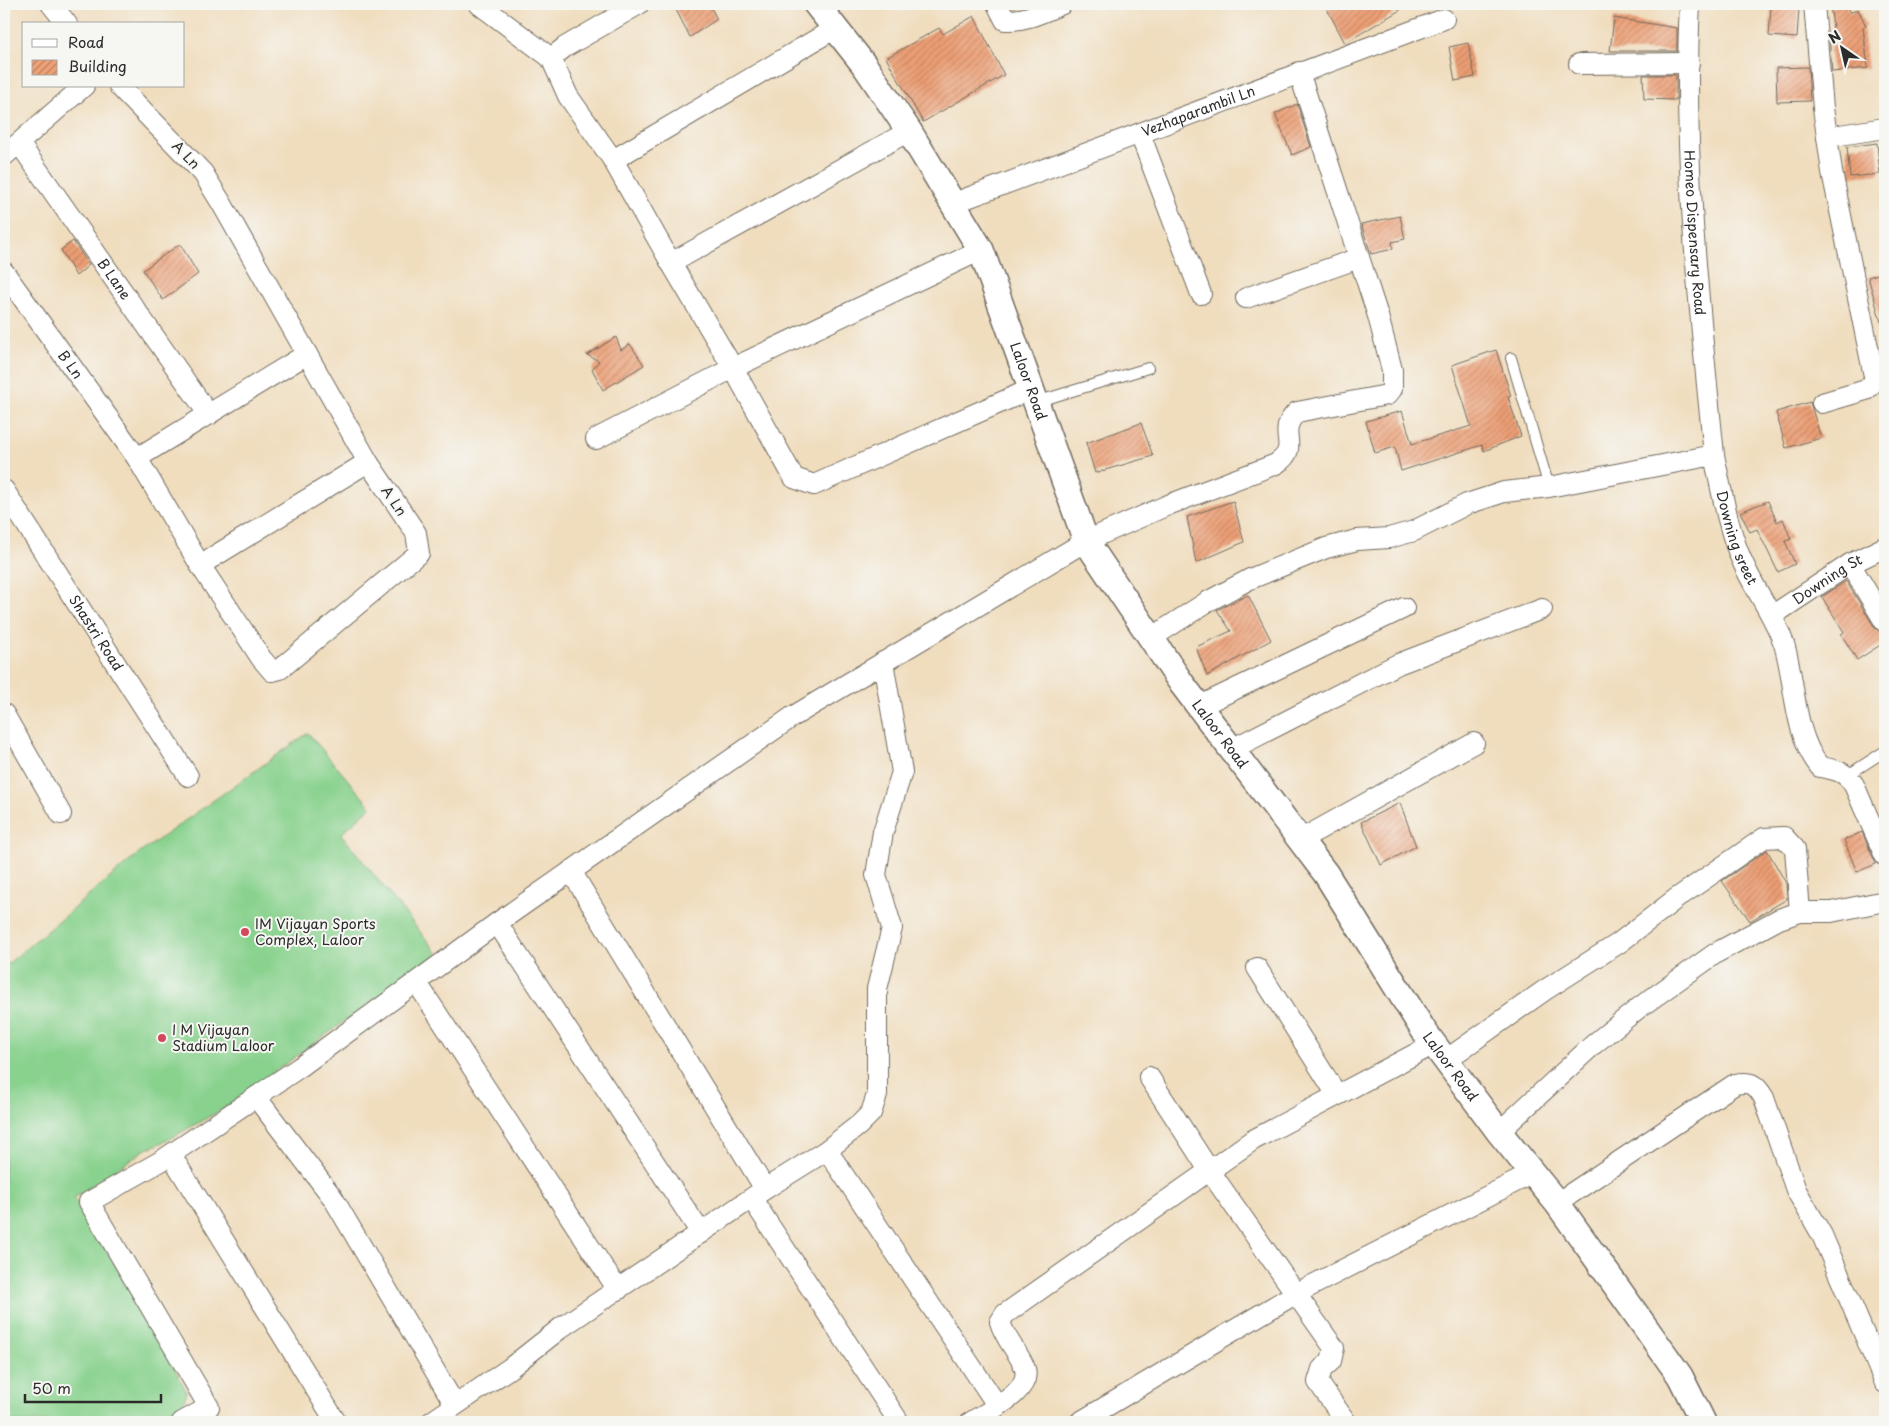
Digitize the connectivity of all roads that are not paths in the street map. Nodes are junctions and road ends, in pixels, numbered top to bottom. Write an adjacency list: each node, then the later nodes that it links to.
1 (51, 4): 10 (street)
2 (479, 4): 12 (street)
3 (639, 4): 12 (street)
4 (816, 4): 11 (street, Laloor Road)
5 (997, 4): 6 (street)
6 (1062, 4)
7 (1814, 4): 21 (street)
8 (1690, 7): 14 (street, Homeo Dispensary Road)
9 (1444, 19): 15 (street, Vezhaparambil Ln)
10 (65, 22)
11 (834, 29): 19 (street, Laloor Road); 23 (street)
12 (551, 58): 23 (street)
13 (1579, 64): 14 (street)
14 (1689, 64): 39 (street, Homeo Dispensary Road)
15 (1299, 72): 20 (street, Vezhaparambil Ln); 26 (street)
16 (82, 88): 22 (street)
17 (121, 88): 31 (street, A Ln)
18 (1885, 128): 21 (street)
19 (909, 132): 24 (street, Laloor Road); 27 (street)
20 (1140, 134): 24 (street, Vezhaparambil Ln); 29 (street)
21 (1827, 137): 36 (street)
22 (11, 150): 37 (street, B Lane)
23 (613, 160): 27 (street)
24 (954, 203): 25 (street, Laloor Road)
25 (981, 250): 33 (street); 35 (street, Laloor Road)
26 (1359, 258): 30 (street); 44 (street)
27 (672, 263): 33 (street)
28 (4, 272): 40 (street, B Ln)
29 (1200, 294)
30 (1246, 298)
31 (306, 354): 37 (street); 41 (street, A Ln)
32 (1511, 358): 42 (lane)
33 (733, 368): 35 (street); 38 (street)
34 (1148, 368): 35 (lane)
35 (1034, 396): 44 (street, Laloor Road)
36 (1822, 403)
37 (209, 414): 40 (street)
38 (596, 439)
39 (1714, 455): 42 (street); 50 (street, Downing sreet)
40 (137, 458): 47 (street, A Ln)
41 (368, 462): 47 (street); 47 (street, A Ln)
42 (1549, 488): 52 (street)
43 (4, 490): 60 (street, Shastri Road)
44 (1086, 541): 52 (street, Laloor Road); 53 (street)
45 (1885, 547): 46 (street, Downing St)
46 (1850, 564): 50 (street, Downing St); 51 (street)
47 (200, 565)
48 (1404, 608): 54 (street)
49 (1542, 609): 57 (street)
50 (1772, 615): 59 (street, Downing sreet)
51 (1885, 622)
52 (1151, 638): 54 (street, Laloor Road)
53 (883, 662): 64 (street); 75 (street)
54 (1200, 706): 57 (street, Laloor Road)
55 (4, 714): 61 (street)
56 (1474, 743): 62 (street)
57 (1232, 749): 62 (street, Laloor Road)
58 (1885, 751): 59 (lane)
59 (1848, 775): 63 (street)
60 (188, 776)
61 (61, 814)
62 (1300, 840): 70 (street, Laloor Road)
63 (1885, 856)
64 (571, 871): 67 (street); 79 (street)
65 (1885, 901): 66 (street)
66 (1800, 912): 70 (street); 74 (street)
67 (497, 923): 69 (street); 81 (street)
68 (1257, 968): 72 (street)
69 (417, 983): 73 (street); 82 (street)
70 (1440, 1052): 72 (street); 74 (street, Laloor Road)
71 (1149, 1077): 77 (street)
72 (1337, 1095): 77 (street)
73 (256, 1096): 76 (street); 86 (street)
74 (1500, 1132): 78 (street, Laloor Road)
75 (827, 1150): 79 (street); 85 (street)
76 (170, 1155): 87 (street); 88 (street)
77 (1209, 1170): 83 (street); 85 (street)
78 (1533, 1173): 80 (street, Laloor Road); 83 (street)
79 (758, 1194): 81 (street); 90 (street)
80 (1558, 1203): 84 (street); 94 (street, Laloor Road)
81 (701, 1233): 82 (street)
82 (618, 1290): 86 (street)
83 (1294, 1294): 92 (street); 93 (street)
84 (1885, 1383)
85 (997, 1405): 91 (street)
86 (455, 1406): 89 (street)
87 (182, 1422)
88 (336, 1422)
89 (431, 1422)
90 (898, 1422)
91 (971, 1422)
92 (1080, 1422)
93 (1346, 1422)
94 (1703, 1422)

